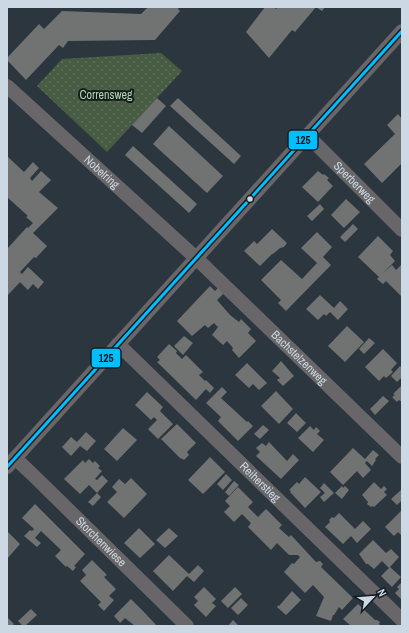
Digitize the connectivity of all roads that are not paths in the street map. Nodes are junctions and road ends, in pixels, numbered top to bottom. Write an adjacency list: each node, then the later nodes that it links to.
1 (402, 31): 3 (street)
2 (7, 86): 5 (street, Nobelring)
3 (307, 135): 4 (street, Sperberweg); 5 (street)
4 (402, 230)
5 (196, 258): 6 (street); 7 (street, Bachstelzenweg)
6 (118, 344): 8 (street); 9 (street, Reiherstieg)
7 (402, 457)
8 (11, 463): 10 (street, Storchenwiese)
9 (402, 620)
10 (187, 626)

